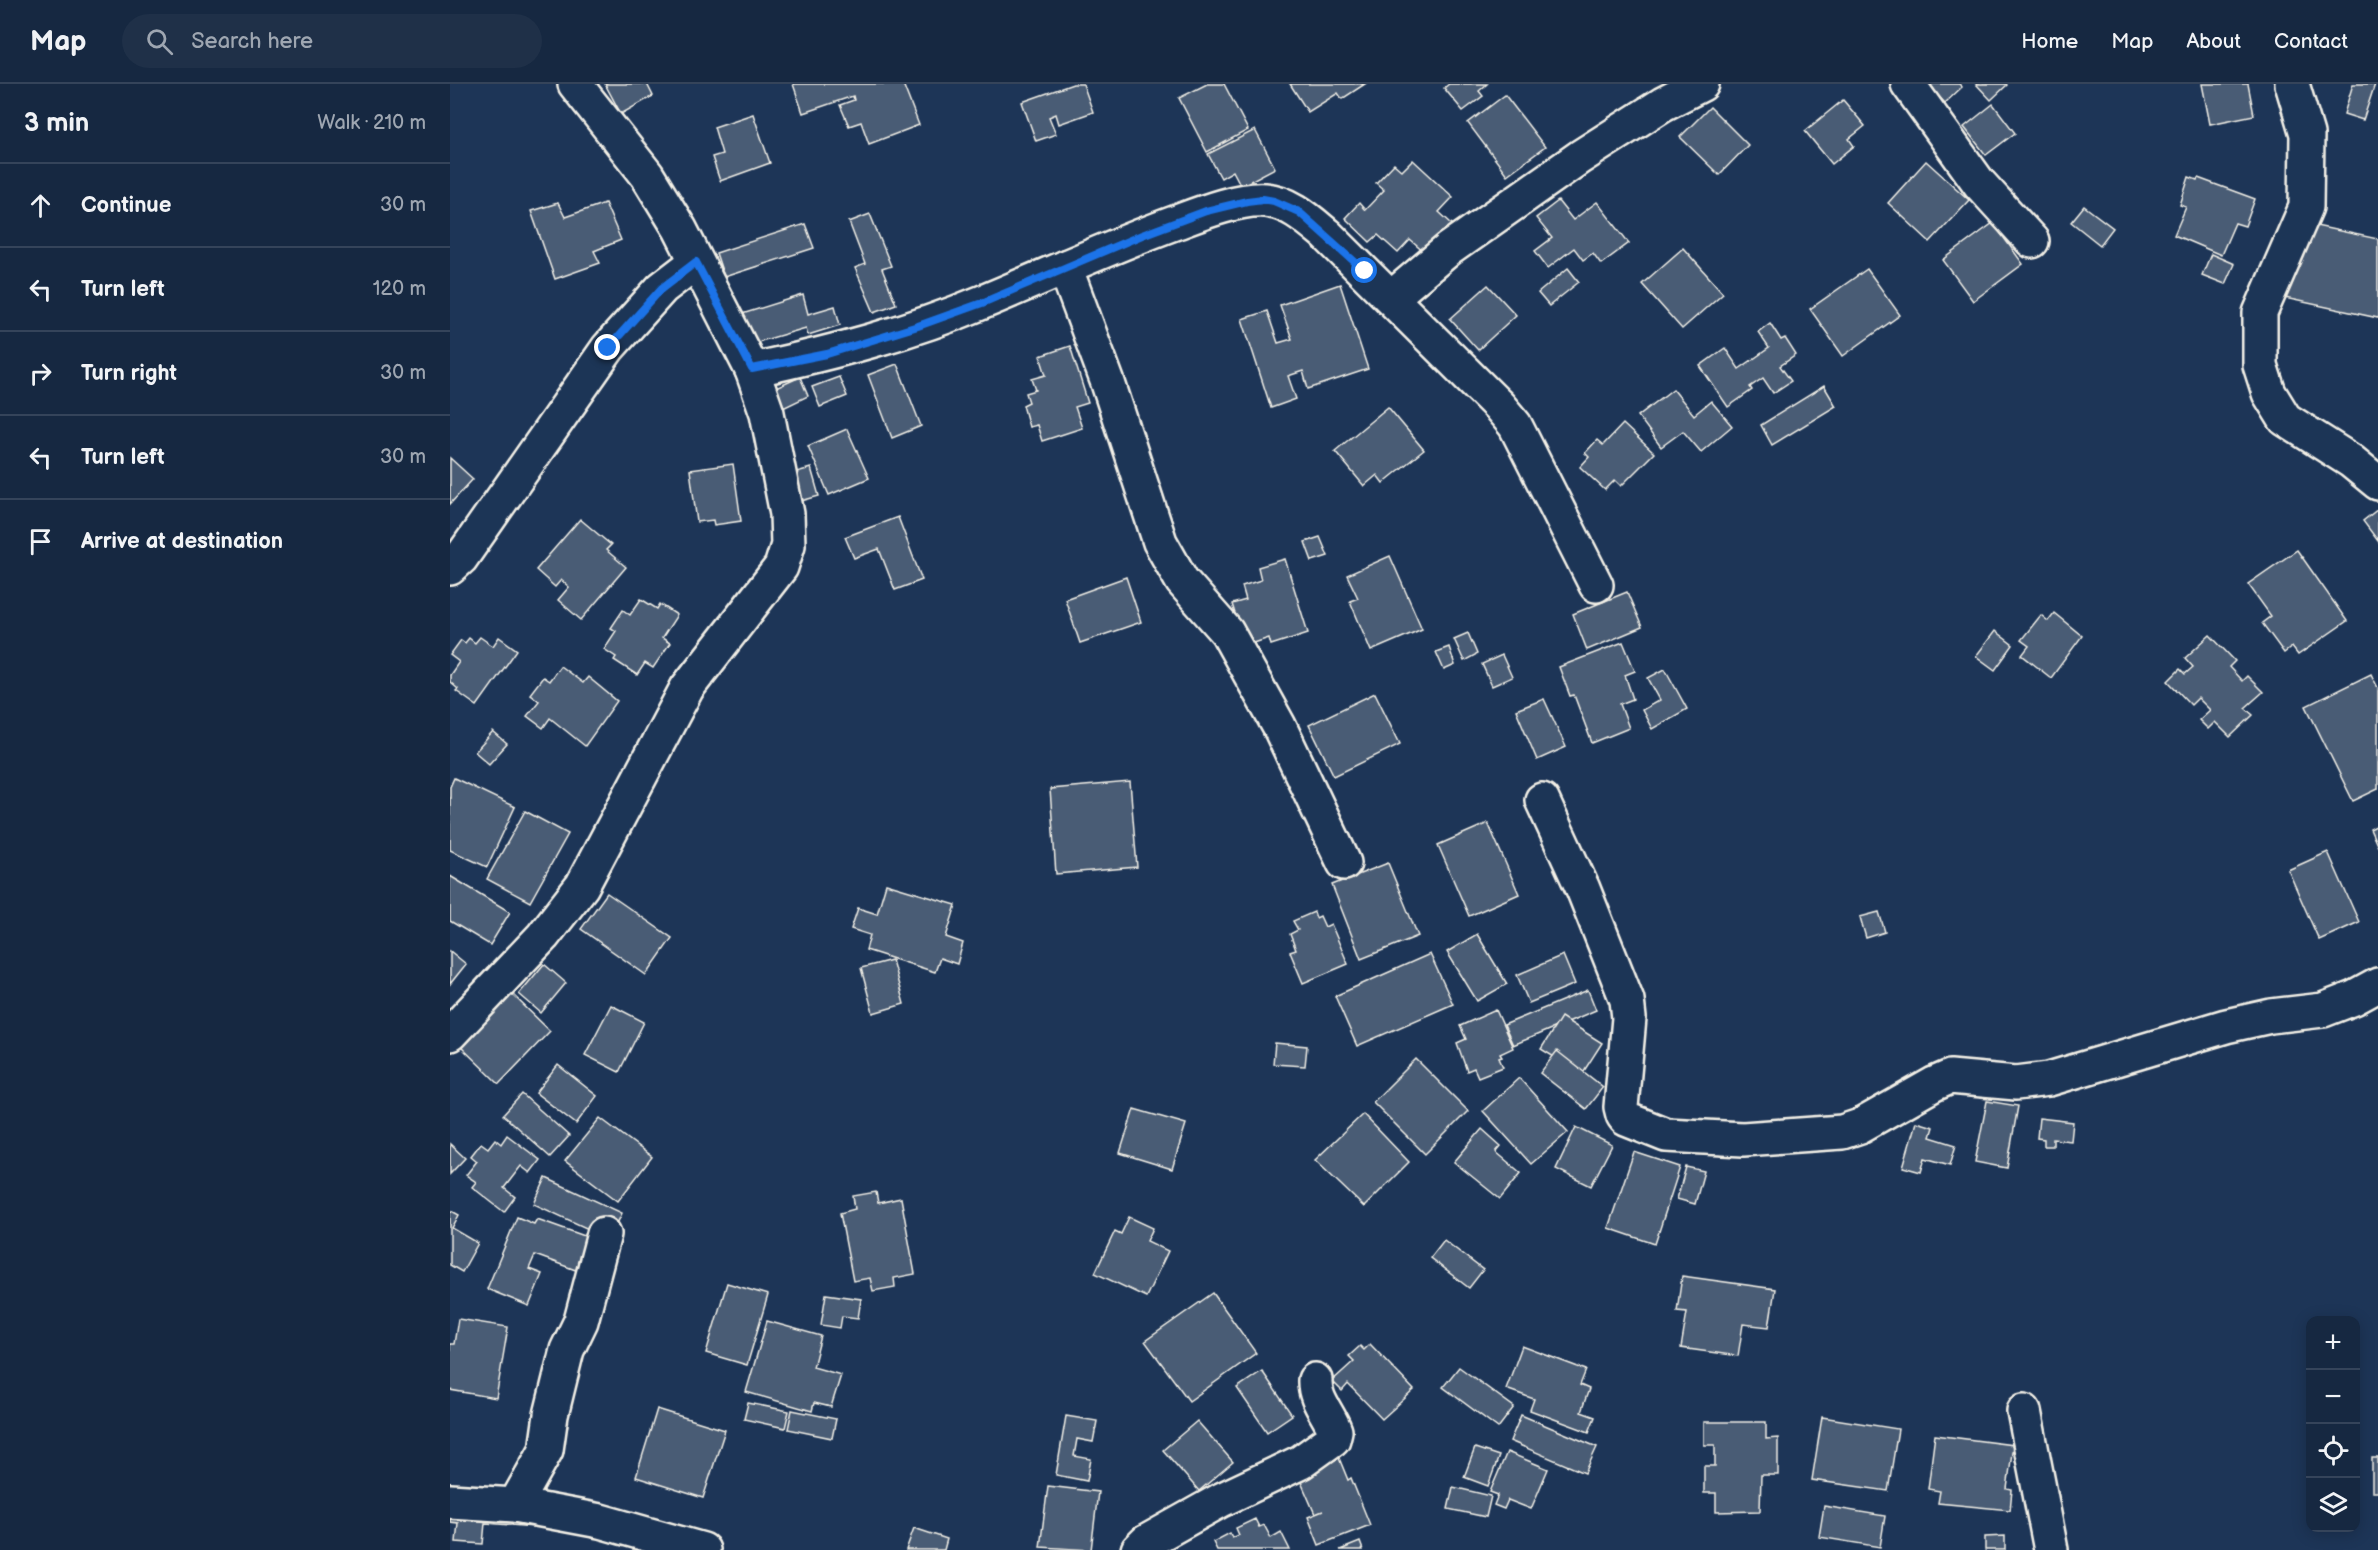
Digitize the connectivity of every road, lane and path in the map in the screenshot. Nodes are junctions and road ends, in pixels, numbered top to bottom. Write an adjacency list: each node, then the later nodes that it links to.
1 (575, 84): 6 (street)
2 (1702, 84): 8 (street)
3 (1908, 84): 5 (street)
4 (2292, 84): 10 (street)
5 (2032, 241)
6 (696, 262): 9 (street); 11 (street)
7 (1065, 267): 8 (street); 9 (street); 14 (street)
8 (1391, 298): 12 (street)
9 (752, 369): 16 (street)
10 (2378, 483)
11 (450, 568)
12 (1596, 585)
13 (1542, 800): 15 (street)
14 (1344, 863)
15 (2378, 985)
16 (450, 1034)
17 (604, 1234): 21 (street)
18 (1315, 1380): 23 (street)
19 (2024, 1411): 24 (street)
20 (450, 1501): 21 (street)
21 (514, 1505): 22 (street)
22 (703, 1550)
23 (1138, 1550)
24 (2051, 1550)

